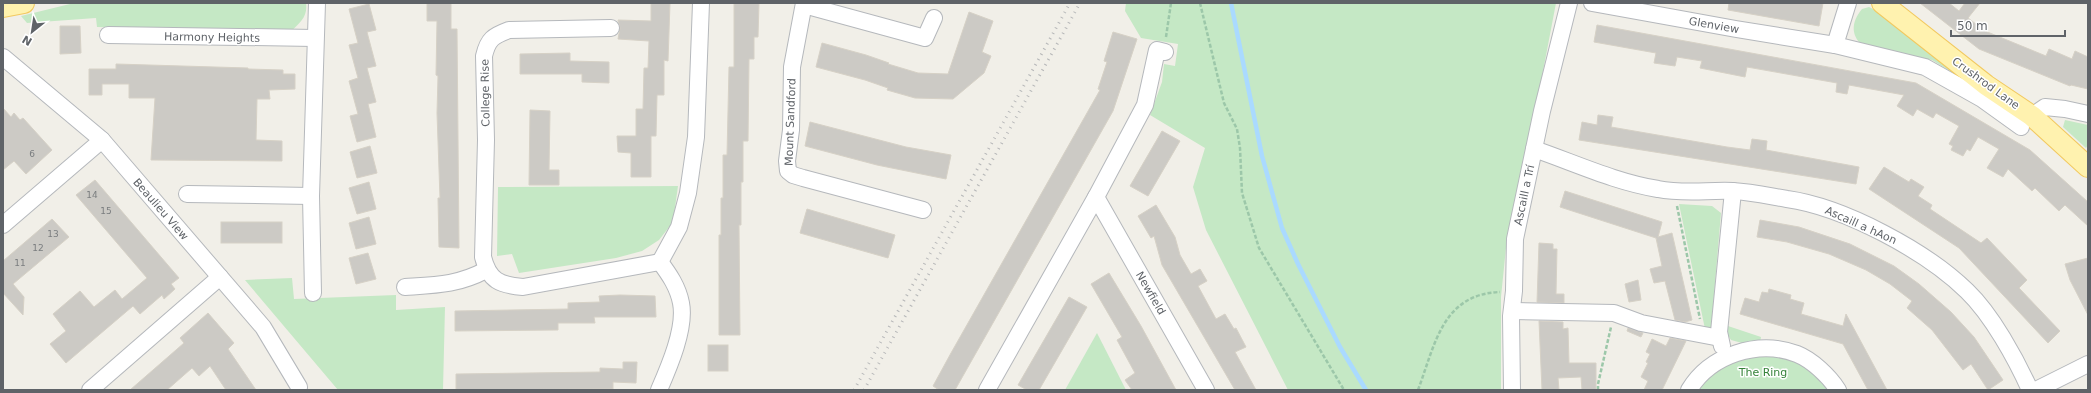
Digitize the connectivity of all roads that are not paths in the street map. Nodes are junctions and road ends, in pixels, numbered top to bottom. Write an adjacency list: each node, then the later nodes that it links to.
1 (24, 3): 9 (main road)
2 (317, 3): 13 (street)
3 (701, 3): 28 (street)
4 (1568, 3): 20 (street, Ascaill a Trí)
5 (1592, 3): 14 (street, Glenview)
6 (1848, 3): 14 (street)
7 (1882, 3): 18 (main road, Crushrod Lane)
8 (804, 4): 10 (street, Mount Sandford); 26 (street, Mount Sandford)
9 (3, 7)
10 (934, 18)
11 (611, 28): 29 (street, College Rise)
12 (108, 35): 13 (street, Harmony Heights)
13 (315, 38): 24 (street)
14 (1835, 45): 18 (street, Glenview)
15 (1165, 52): 25 (street)
16 (3, 57): 19 (street, Beaulieu View)
17 (2088, 114): 18 (street)
18 (2026, 121): 21 (main road, Crushrod Lane)
19 (102, 140): 27 (street); 30 (street, Beaulieu View)
20 (1534, 149): 22 (street, Ascaill a hAon); 33 (street, Ascaill a Trí)
21 (2088, 167)
22 (1733, 191): 34 (street); 45 (street, Ascaill a hAon)
23 (187, 194): 24 (street)
24 (311, 196): 32 (street)
25 (1096, 197): 40 (street); 41 (street, Newfield)
26 (923, 210)
27 (3, 225)
28 (660, 262): 29 (street); 39 (street)
29 (486, 270): 31 (street)
30 (220, 277): 37 (street, Beaulieu View); 38 (street)
31 (405, 287)
32 (313, 293)
33 (1512, 310): 34 (street); 42 (street, Ascaill a Trí)
34 (1720, 338): 35 (street)
35 (1725, 357): 43 (street); 44 (street)
36 (2088, 364): 46 (street)
37 (299, 387)
38 (90, 390)
39 (659, 390)
40 (987, 390)
41 (1206, 390)
42 (1512, 390)
43 (1689, 390)
44 (1838, 390)
45 (2030, 390)
46 (2036, 390)

